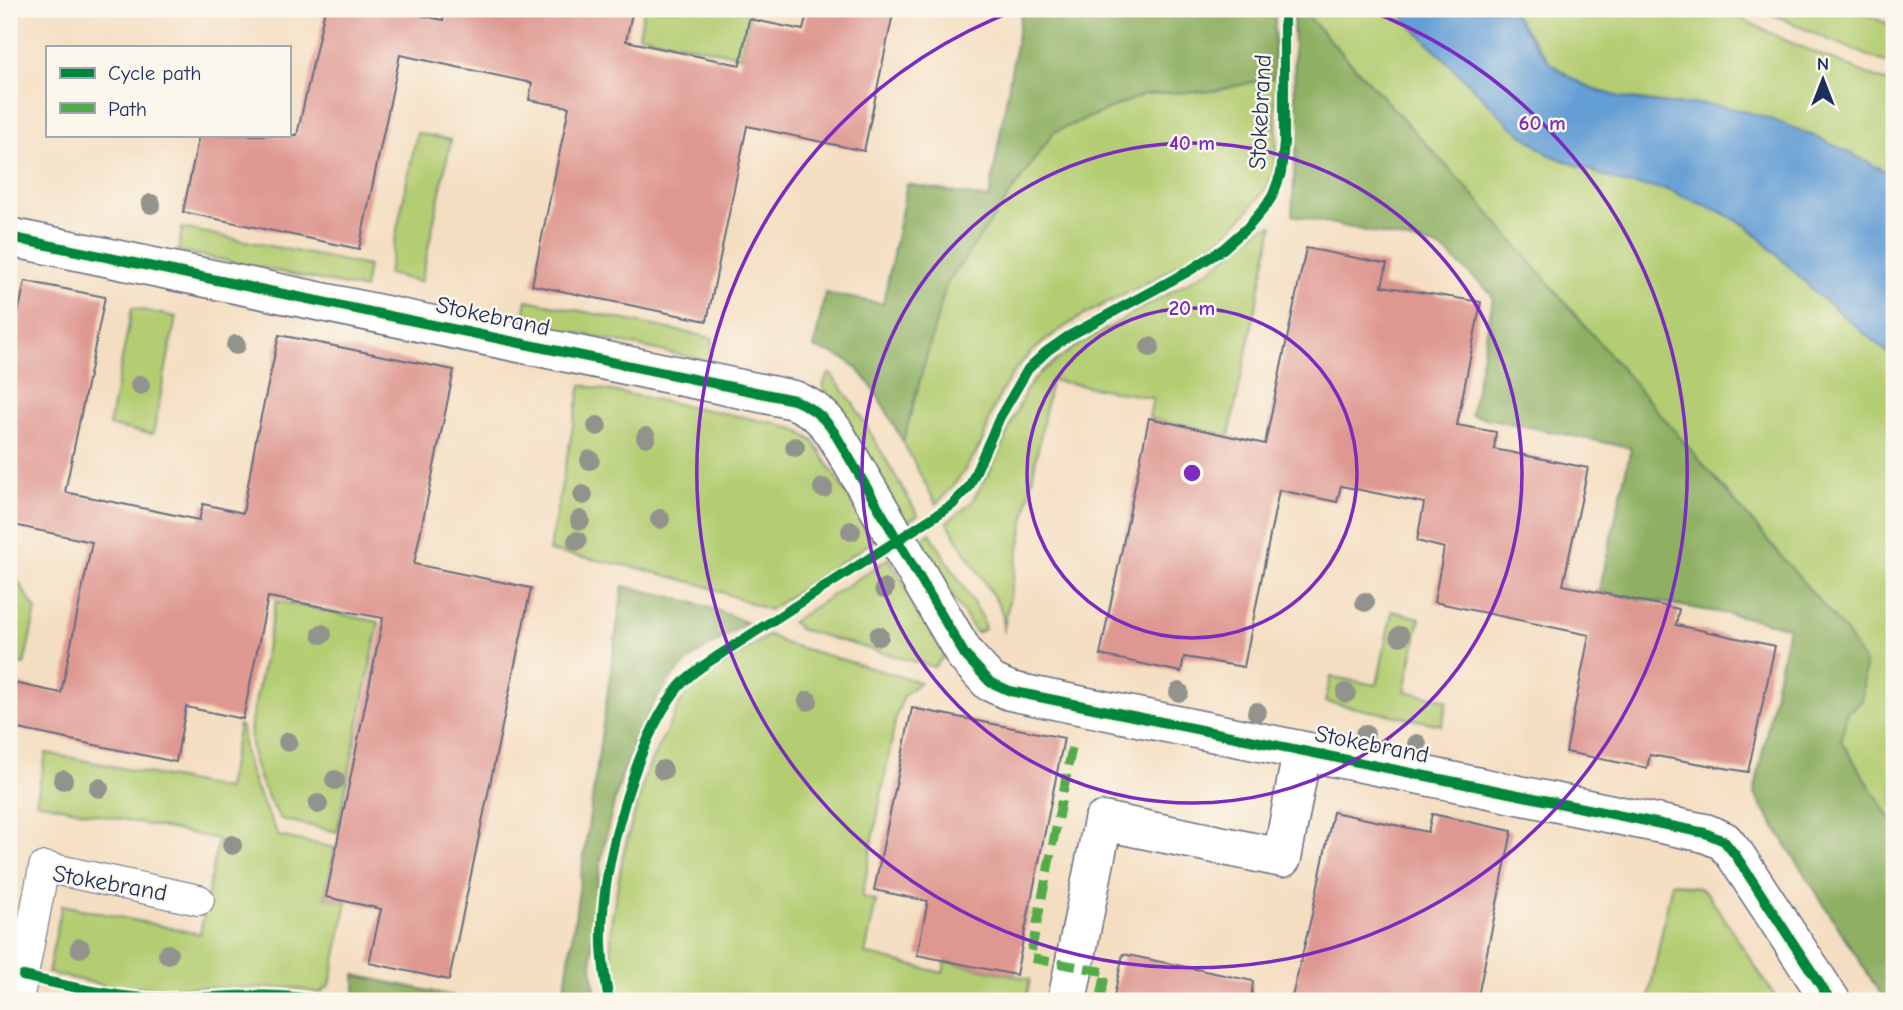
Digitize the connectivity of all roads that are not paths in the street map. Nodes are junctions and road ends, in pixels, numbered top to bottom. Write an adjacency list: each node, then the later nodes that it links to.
1 (9, 237): 2 (street, Stokebrand)
2 (1302, 752): 5 (street, Stokebrand); 6 (street, Stokebrand)
3 (199, 900): 4 (lane, Stokebrand)
4 (18, 1001)
5 (1067, 1001)
6 (1831, 1001)

